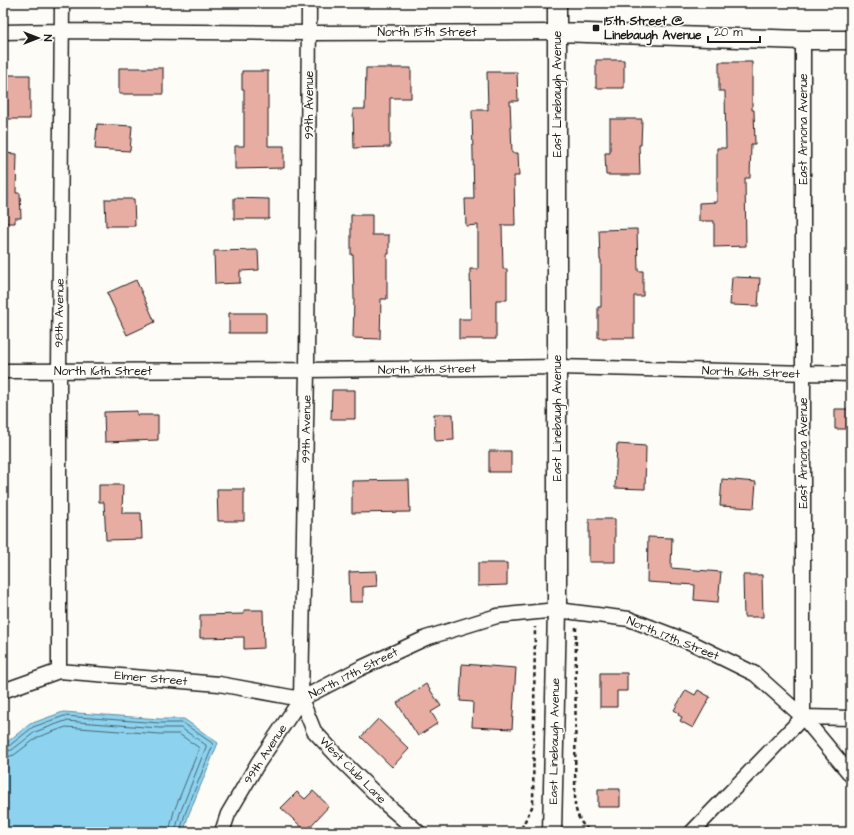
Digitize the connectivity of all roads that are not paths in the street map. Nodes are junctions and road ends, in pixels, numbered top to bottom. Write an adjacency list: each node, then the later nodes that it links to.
1 (62, 3): 4 (street, 98th Avenue)
2 (309, 3): 7 (street, 99th Avenue)
3 (557, 3): 6 (street, East Linebaugh Avenue)
4 (62, 31): 5 (street, North 15th Street); 7 (street, North 15th Street); 13 (street, 98th Avenue)
5 (3, 32)
6 (557, 32): 7 (street, North 15th Street); 8 (street, North 15th Street); 10 (street, East Linebaugh Avenue)
7 (309, 33): 11 (street, 99th Avenue)
8 (803, 40): 9 (street, North 15th Street); 14 (street, East Annona Avenue)
9 (851, 40)
10 (557, 367): 11 (street, North 16th Street); 14 (street, North 16th Street); 16 (street, East Linebaugh Avenue)
11 (307, 370): 13 (street, North 16th Street); 19 (street, 99th Avenue)
12 (3, 371): 13 (street, North 16th Street)
13 (59, 372): 17 (street, 98th Avenue)
14 (803, 374): 15 (street, North 16th Street); 20 (street, East Annona Avenue)
15 (851, 374)
16 (557, 610): 19 (street, North 17th Street); 20 (street, North 17th Street); 25 (street, East Linebaugh Avenue)
17 (59, 671): 18 (street, Elmer Street); 19 (street, Elmer Street)
18 (3, 691)
19 (301, 699): 23 (street, 99th Avenue); 24 (street, West Club Lane)
20 (803, 717): 21 (street); 22 (street); 26 (street)
21 (851, 718)
22 (851, 775)
23 (222, 832)
24 (418, 832)
25 (552, 832)
26 (692, 832)

